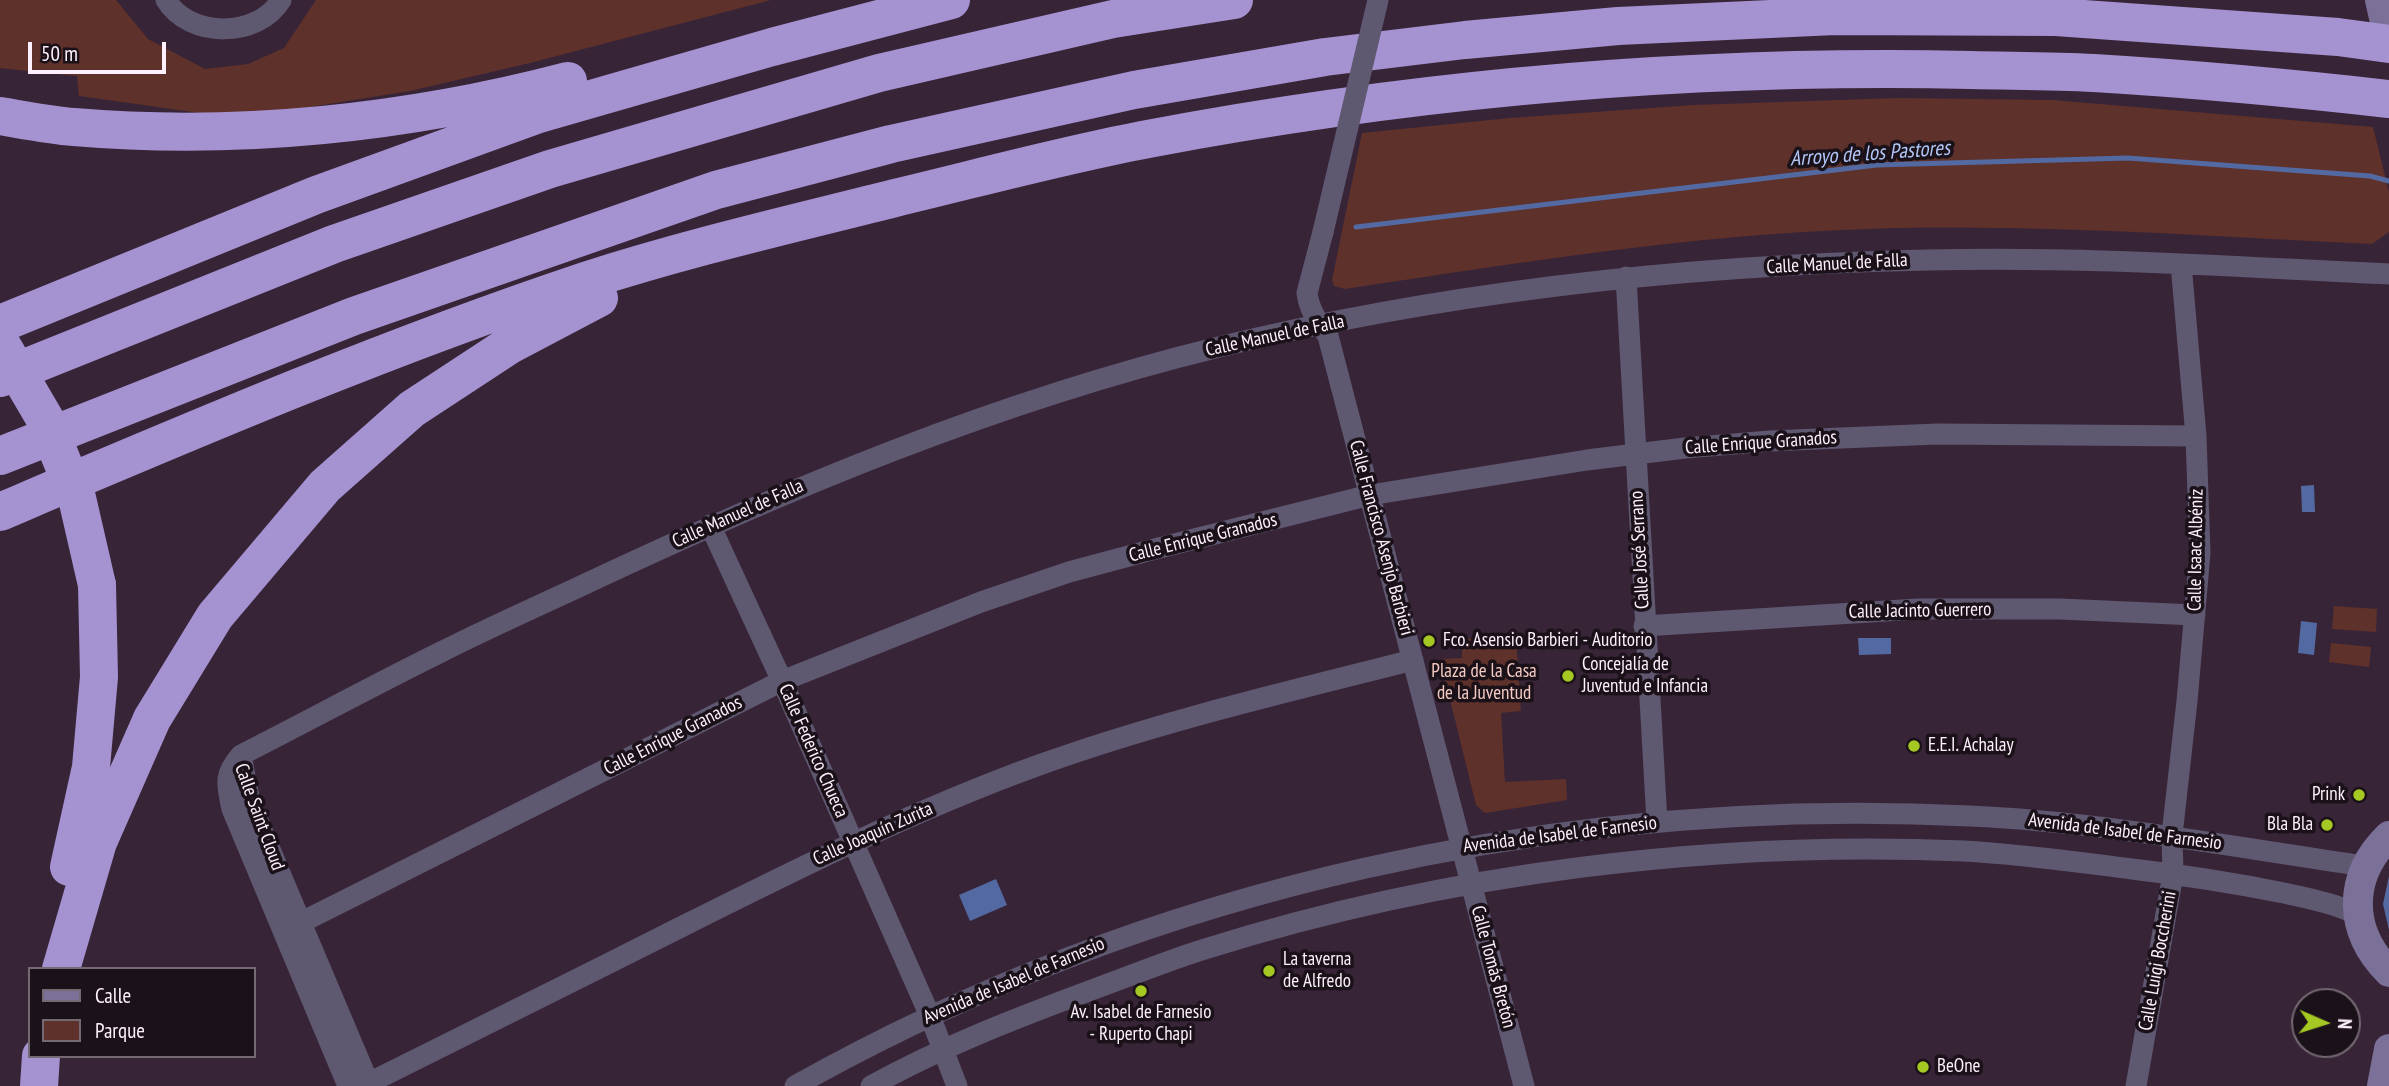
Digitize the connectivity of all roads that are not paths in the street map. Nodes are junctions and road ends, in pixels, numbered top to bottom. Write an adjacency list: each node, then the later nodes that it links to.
1 (166, 0): 2 (street)
2 (281, 0)
3 (893, 0): 10 (highway)
4 (951, 0): 15 (highway)
5 (1234, 0): 18 (highway)
6 (1378, 0): 16 (street, Calle Francisco Asenjo Barbieri, bridge)
7 (2380, 0): 8 (street)
8 (2389, 42): 21 (highway)
9 (2389, 99): 11 (highway)
10 (0, 116)
11 (767, 230): 23 (highway); 41 (highway)
12 (2181, 264): 13 (street, Calle Manuel de Falla); 14 (street, Calle Manuel de Falla); 19 (street, Calle Isaac Albéniz)
13 (2389, 274)
14 (1626, 277): 16 (street, Calle Manuel de Falla); 20 (street, Calle José Serrano)
15 (0, 324)
16 (1320, 325): 22 (street, Calle Francisco Asenjo Barbieri); 24 (street, Calle Manuel de Falla)
17 (0, 342): 40 (highway, bridge)
18 (0, 378)
19 (2196, 436): 20 (street, Calle Enrique Granados); 25 (street, Calle Isaac Albéniz)
20 (1634, 454): 22 (street, Calle Enrique Granados); 26 (street, Calle José Serrano)
21 (0, 456)
22 (1370, 495): 27 (street, Calle Francisco Asenjo Barbieri); 28 (street, Calle Enrique Granados)
23 (0, 512)
24 (710, 525): 28 (street, Calle Federico Chueca); 29 (street, Calle Manuel de Falla)
25 (2195, 615): 26 (street, Calle Jacinto Guerrero); 31 (street, Calle Isaac Albéniz)
26 (1644, 626): 30 (street, Calle José Serrano)
27 (1413, 660): 33 (street, Calle Joaquín Zurita); 34 (street, Calle Francisco Asenjo Barbieri)
28 (782, 681): 33 (street, Calle Federico Chueca); 39 (street, Calle Enrique Granados)
29 (241, 755): 39 (street, Calle Saint Cloud)
30 (1657, 822): 31 (street, Avenida de Isabel de Farnesio); 34 (street, Avenida de Isabel de Farnesio)
31 (2172, 835): 35 (street, Avenida de Isabel de Farnesio); 36 (street, Calle Luigi Boccherini)
32 (2389, 836): 35 (street)
33 (853, 841): 43 (street, Calle Federico Chueca); 47 (street, Calle Joaquín Zurita)
34 (1462, 847): 37 (street, Calle Tomás Bretón); 43 (street, Avenida de Isabel de Farnesio)
35 (2365, 866): 38 (street)
36 (2173, 874): 37 (street, Avenida de Isabel de Farnesio); 38 (street, Avenida de Isabel de Farnesio); 53 (street, Calle Luigi Boccherini)
37 (1471, 885): 45 (street, Avenida de Isabel de Farnesio); 52 (street, Calle Tomás Bretón)
38 (2358, 915): 42 (street)
39 (292, 927): 47 (street, Calle Saint Cloud)
40 (49, 967)
41 (62, 967)
42 (2389, 972)
43 (930, 1016): 45 (street, Calle Federico Chueca); 49 (street, Avenida de Isabel de Farnesio)
44 (2389, 1049): 54 (street)
45 (942, 1050): 50 (street, Avenida de Isabel de Farnesio); 51 (street, Calle Federico Chueca)
46 (41, 1058): 48 (highway)
47 (362, 1085)
48 (39, 1086)
49 (795, 1086)
50 (871, 1086)
51 (957, 1086)
52 (1524, 1086)
53 (2136, 1086)
54 (2382, 1086)

